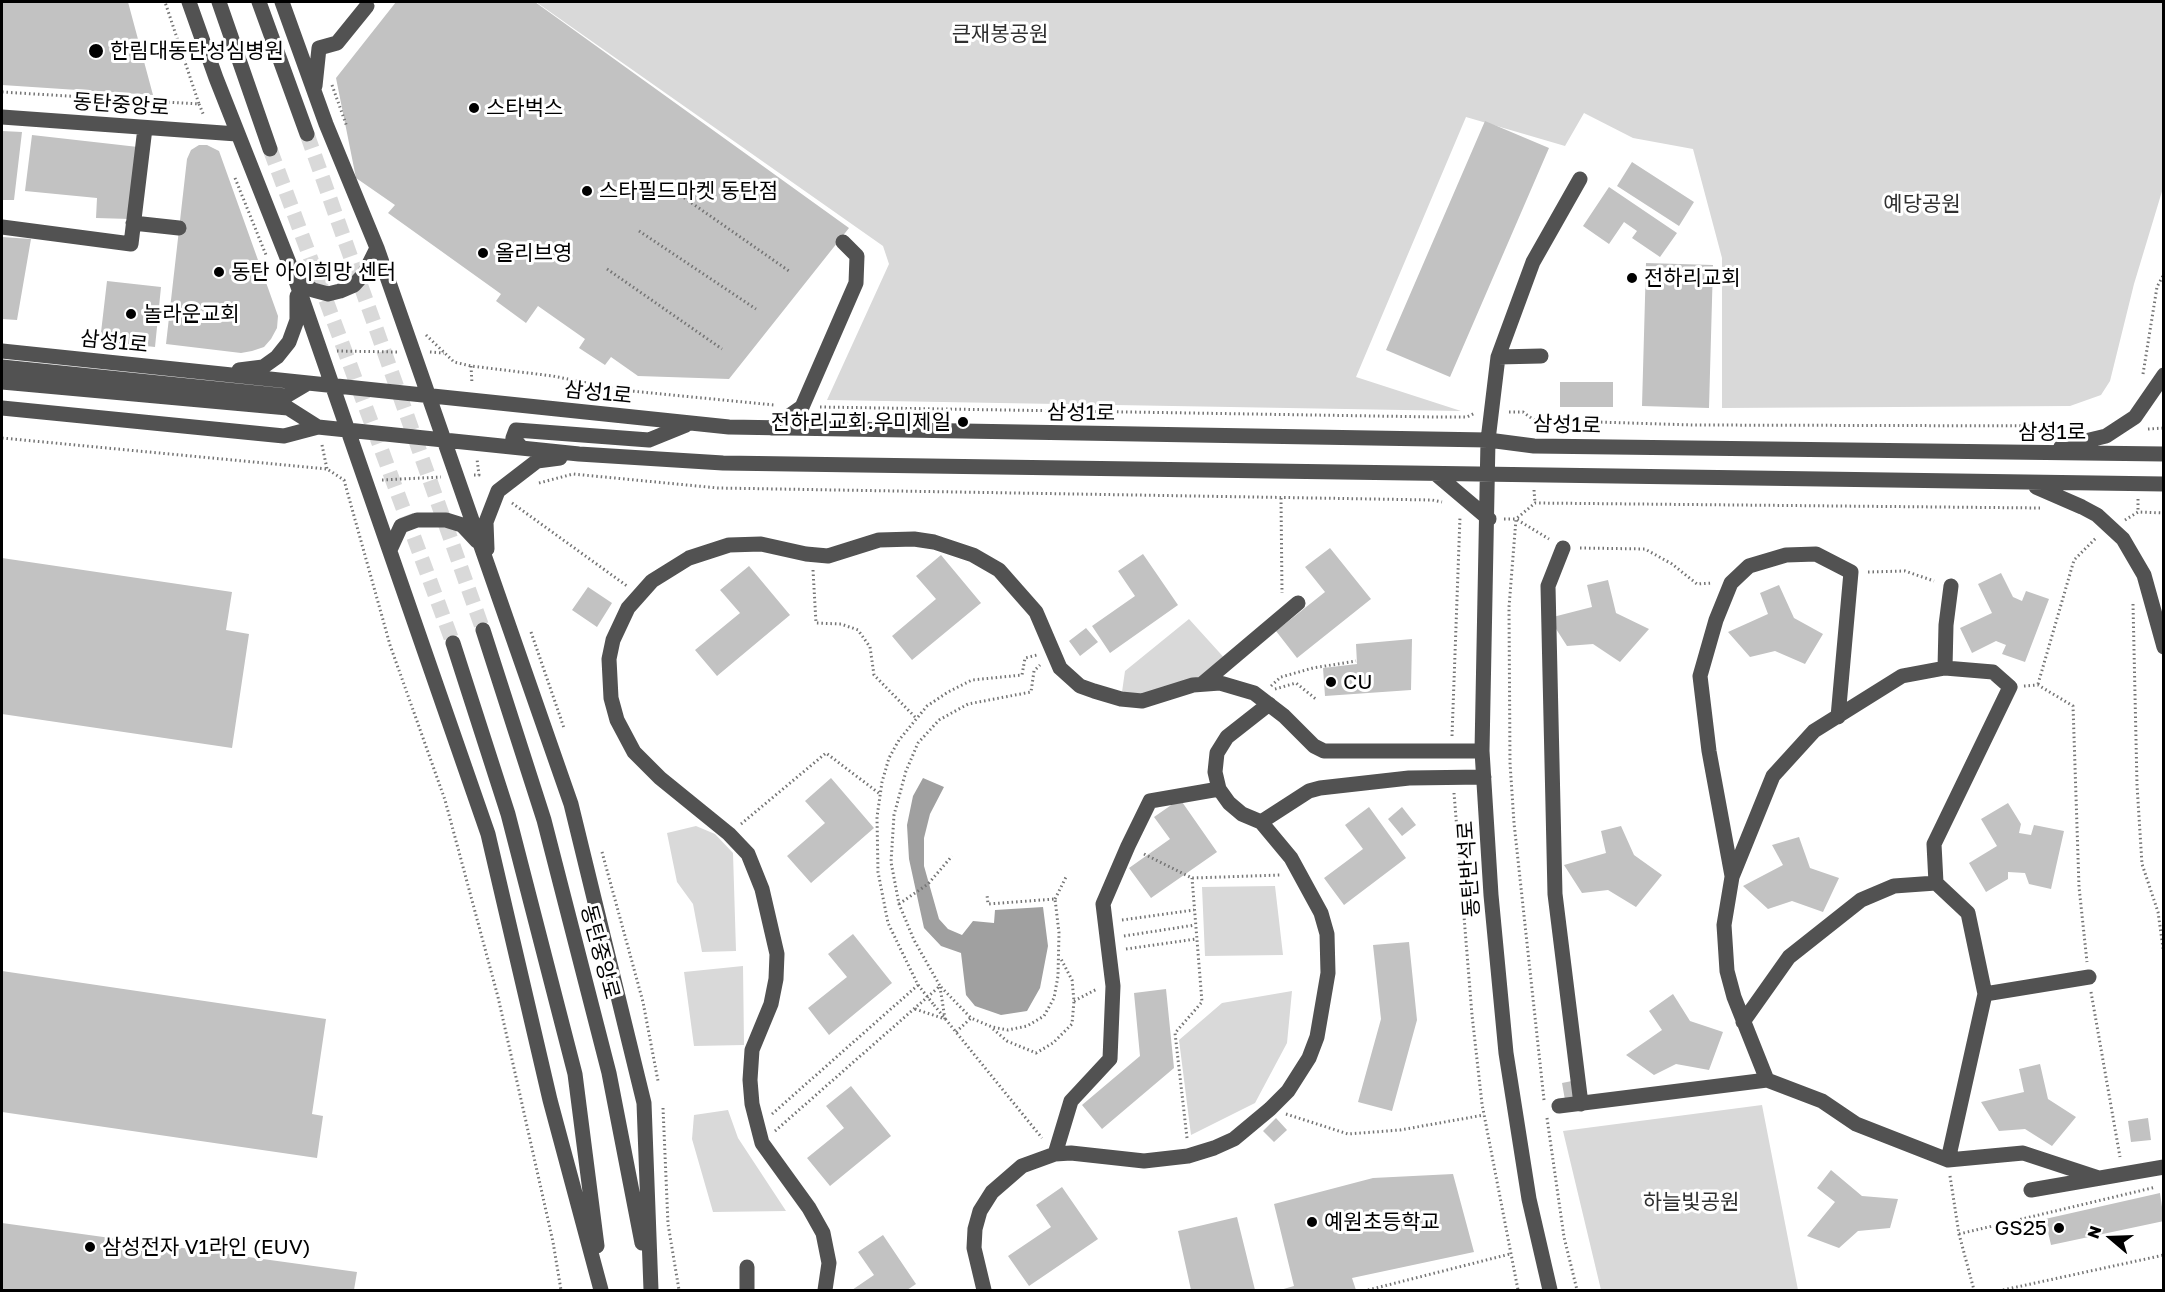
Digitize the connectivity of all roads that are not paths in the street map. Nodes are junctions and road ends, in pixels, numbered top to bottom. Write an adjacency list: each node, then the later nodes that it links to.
1 (189, 2): 9 (street)
2 (219, 2): 11 (street)
3 (259, 2): 10 (street)
4 (282, 2): 6 (street)
5 (367, 6): 6 (street)
6 (315, 92): 17 (street)
7 (2, 117): 8 (street, 동탄중앙로)
8 (145, 128): 9 (street, 동탄중앙로); 13 (street)
9 (237, 134): 18 (street)
10 (307, 134)
11 (270, 149)
12 (1580, 179): 21 (street, 동탄반석로)
13 (133, 223): 14 (street); 15 (street)
14 (2, 227)
15 (179, 228)
16 (843, 242): 33 (street)
17 (377, 248): 18 (street); 29 (street)
18 (295, 278): 23 (street); 28 (street)
19 (2, 351): 23 (street, 삼성1로)
20 (1541, 356): 21 (street)
21 (1498, 357): 36 (street, 동탄반석로)
22 (2, 367): 25 (street)
23 (211, 374): 25 (street); 27 (street, 삼성1로)
24 (2163, 375): 38 (street)
25 (134, 381): 27 (street)
26 (2, 382): 32 (street)
27 (309, 383): 28 (street, 삼성1로)
28 (333, 385): 29 (street, 삼성1로); 34 (street)
29 (430, 395): 31 (street, 삼성1로); 35 (street)
30 (2, 408): 32 (street)
31 (689, 424): 33 (street, 삼성1로); 37 (street)
32 (318, 427): 34 (street)
33 (772, 428): 36 (street, 삼성1로)
34 (348, 430): 35 (street); 48 (street)
35 (444, 440): 37 (street); 46 (street)
36 (1488, 440): 38 (street, 삼성1로); 42 (street, 동탄반석로)
37 (522, 448): 39 (street)
38 (2025, 453): 40 (street, 삼성1로)
39 (579, 454): 41 (street); 49 (street)
40 (2163, 454)
41 (1437, 475): 42 (street); 45 (street)
42 (1488, 476): 43 (street); 45 (street, 동탄반석로)
43 (2025, 482): 44 (street); 54 (street)
44 (2163, 484)
45 (1489, 519): 59 (street, 동탄반석로)
46 (481, 545): 48 (street); 49 (street)
47 (1563, 548): 69 (street)
48 (390, 550): 77 (street)
49 (488, 564): 78 (street)
50 (1951, 586): 55 (street)
51 (1298, 603): 56 (street)
52 (483, 630): 78 (street, 동탄중앙로)
53 (453, 643): 77 (street)
54 (2163, 647)
55 (1945, 668): 58 (street); 64 (street)
56 (1202, 684): 57 (street); 80 (street)
57 (1269, 704): 59 (street); 61 (street)
58 (1838, 717): 63 (street); 63 (street)
59 (1482, 751): 60 (street, 동탄반석로)
60 (1484, 777): 62 (street); 82 (street, 동탄반석로)
61 (1219, 789): 62 (street); 71 (street)
62 (1261, 822): 71 (street)
63 (1732, 877): 67 (street)
64 (1936, 883): 66 (street); 67 (street)
65 (2089, 977): 66 (street)
66 (1985, 994): 72 (street)
67 (1743, 1022): 68 (street)
68 (1767, 1080): 69 (street); 72 (street)
69 (1581, 1104): 70 (street)
70 (1559, 1106)
71 (1055, 1154): 81 (street)
72 (1948, 1160): 74 (street)
73 (2163, 1167): 74 (street)
74 (2099, 1178): 75 (street)
75 (2031, 1190)
76 (747, 1267): 79 (street)
77 (602, 1290)
78 (651, 1290)
79 (747, 1290)
80 (825, 1290)
81 (984, 1290)
82 (1550, 1290)

